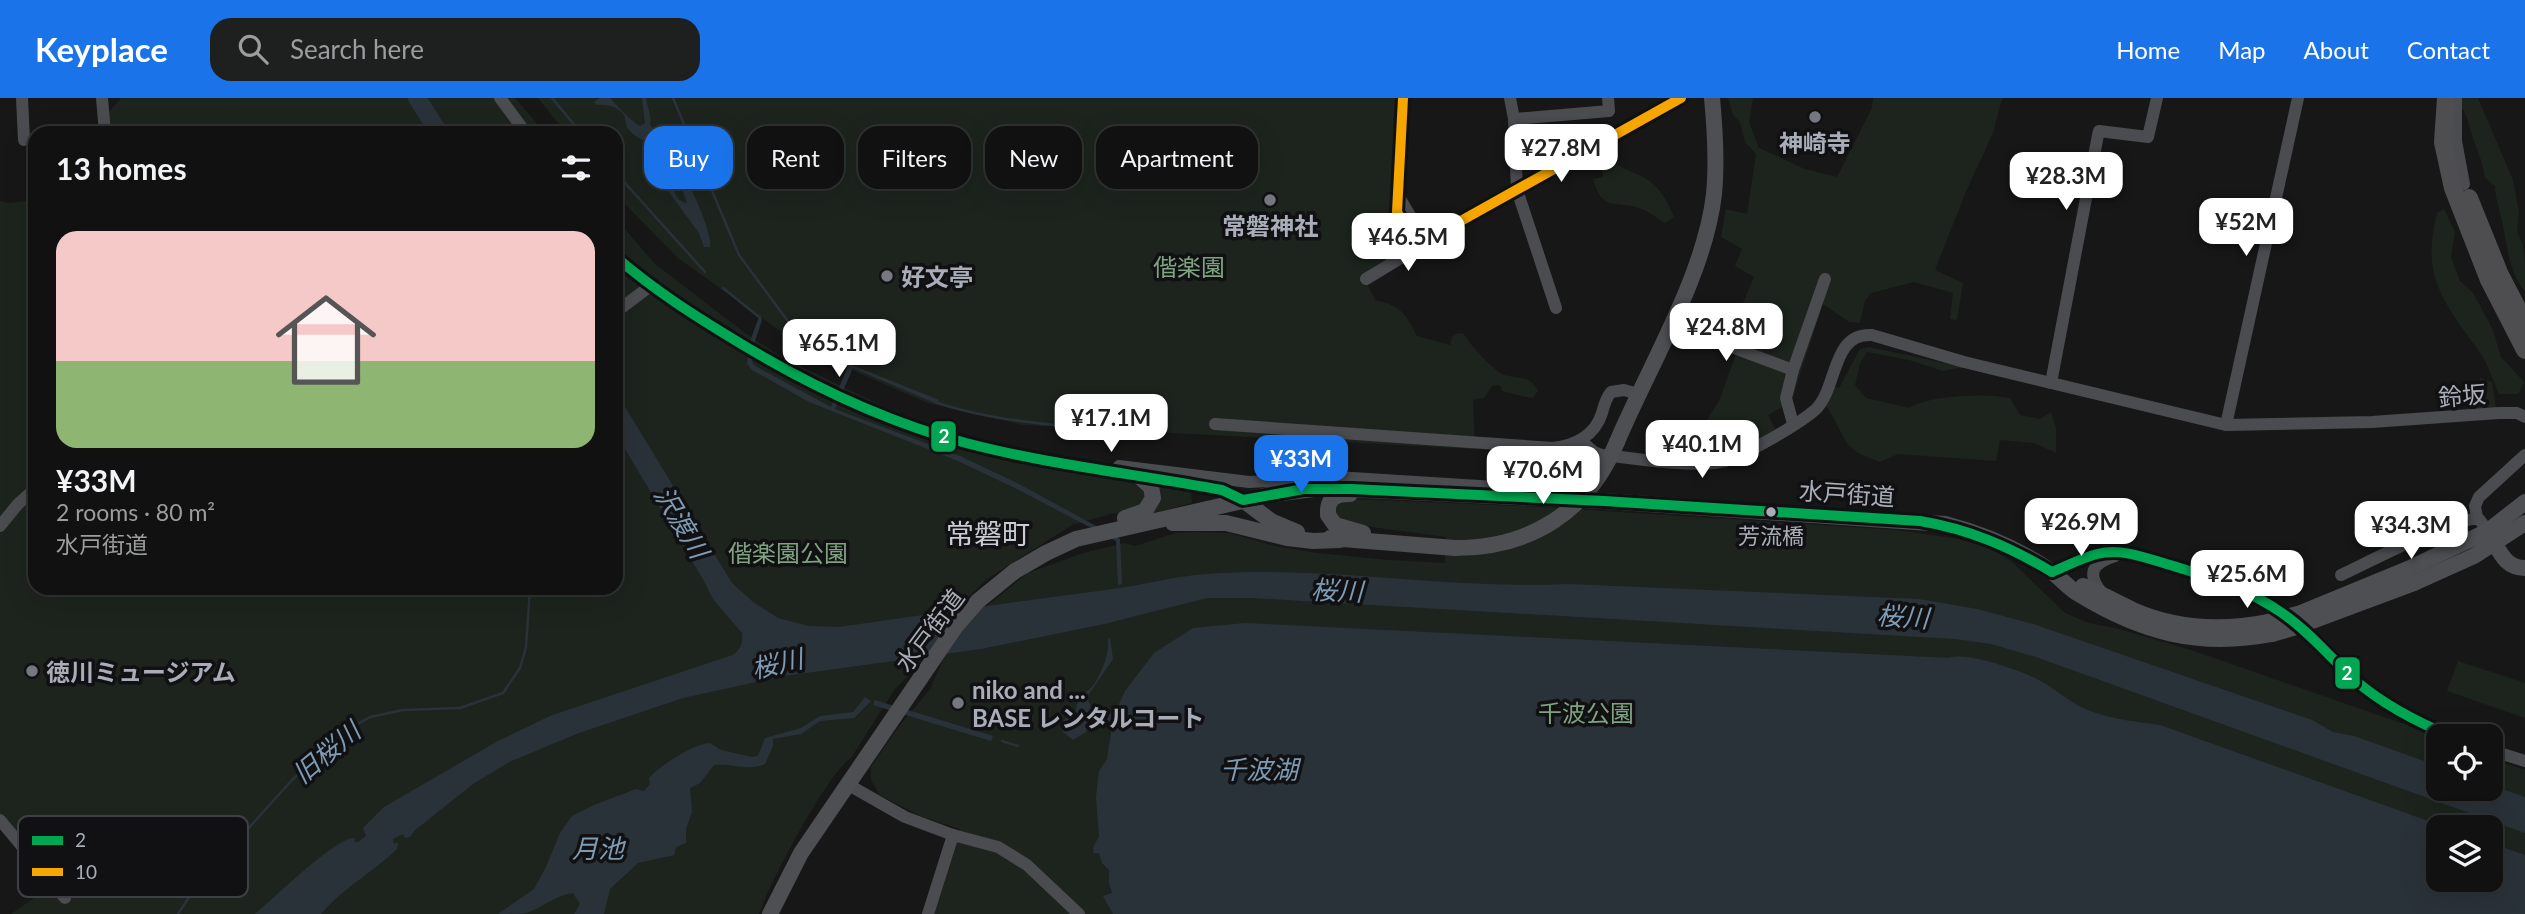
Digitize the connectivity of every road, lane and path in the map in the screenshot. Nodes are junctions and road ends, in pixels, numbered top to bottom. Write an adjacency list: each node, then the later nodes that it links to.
1 (22, 98): 15 (street)
2 (102, 98): 13 (street)
3 (500, 98): 14 (street)
4 (1403, 98): 17 (street)
5 (1510, 98): 12 (street)
6 (1608, 98): 12 (street)
7 (1681, 98): 16 (street)
8 (1713, 98): 24 (main road)
9 (2157, 98): 28 (street)
10 (2298, 98): 33 (street)
11 (2446, 99): 25 (highway); 26 (highway)
12 (1514, 120): 16 (street)
13 (104, 126)
14 (521, 126)
15 (24, 140)
16 (1517, 190): 17 (street); 23 (street)
17 (1425, 242): 19 (street)
18 (623, 263): 21 (street)
19 (1366, 279)
20 (1825, 279): 27 (street)
21 (649, 287): 22 (street); 36 (street)
22 (623, 307)
23 (1556, 309)
24 (1673, 319): 27 (street); 29 (main road)
25 (2525, 323)
26 (2525, 350)
27 (1793, 370): 32 (street)
28 (2051, 383): 32 (street, 鈴坂); 33 (street, 鈴坂)
29 (1638, 394): 34 (street); 51 (main road, bridge)
30 (2525, 417): 33 (street, 鈴坂)
31 (1215, 424): 34 (street)
32 (1793, 424): 34 (street)
33 (2225, 425)
34 (1580, 440)
35 (2525, 455): 45 (street)
36 (1076, 464): 37 (street); 41 (street)
37 (1139, 476): 38 (street); 49 (main road)
38 (1184, 483): 42 (street); 44 (street)
39 (1380, 490): 41 (main road, 水戸街道); 42 (main road, 水戸街道); 51 (main road)
40 (28, 495): 47 (street)
41 (1532, 497): 55 (main road, 水戸街道)
42 (1243, 500): 44 (main road, 水戸街道); 50 (main road)
43 (2525, 502): 48 (main road)
44 (1194, 511): 49 (main road, 水戸街道)
45 (2477, 518): 48 (street); 56 (street)
46 (2525, 523): 48 (main road)
47 (0, 526)
48 (2491, 538): 54 (main road); 58 (main road, 水戸街道, bridge)
49 (1076, 539): 52 (main road, 水戸街道)
50 (1340, 540): 51 (main road); 52 (main road)
51 (1398, 543)
52 (1059, 546): 62 (main road, 水戸街道)
53 (2129, 555): 55 (street); 57 (street); 59 (street)
54 (2525, 568)
55 (2052, 572): 57 (main road, 水戸街道); 58 (main road, 水戸街道)
56 (2341, 575)
57 (2104, 594): 58 (main road, 水戸街道)
58 (2270, 628)
59 (2426, 726)
60 (2503, 754): 61 (street)
61 (2525, 761)
62 (847, 784): 64 (street); 66 (main road, 水戸街道)
63 (0, 820): 65 (street)
64 (953, 835): 67 (street); 68 (street)
65 (18, 842)
66 (770, 914)
67 (928, 914)
68 (1079, 914)

